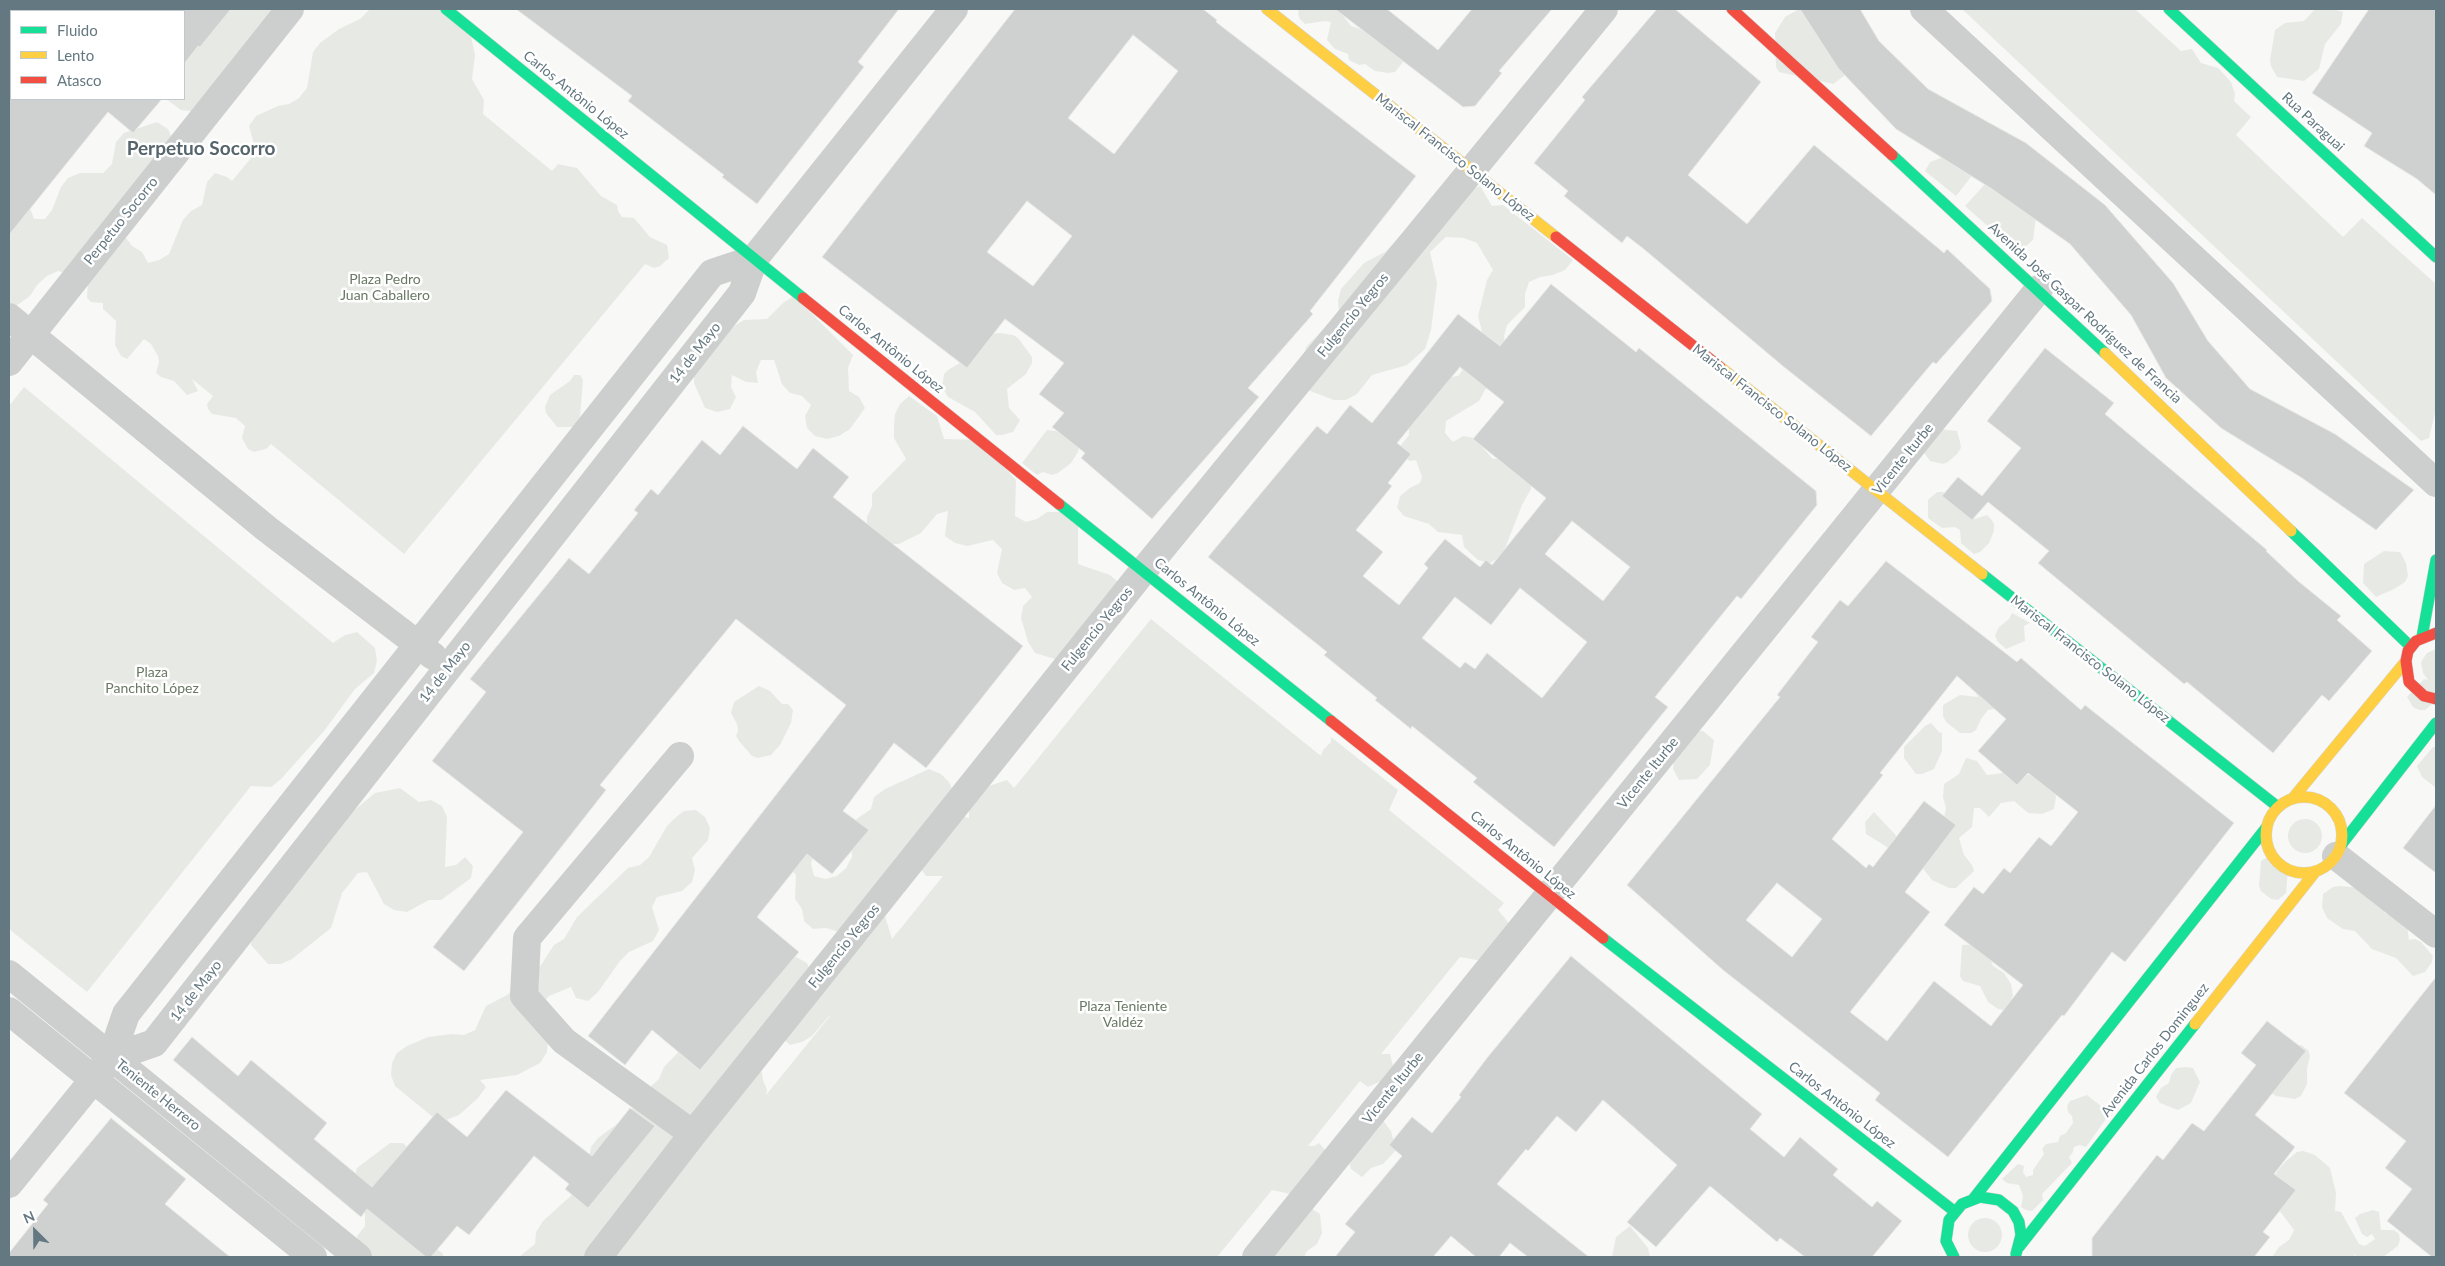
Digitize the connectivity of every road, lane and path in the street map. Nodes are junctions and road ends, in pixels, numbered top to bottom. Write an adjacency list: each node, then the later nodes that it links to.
1 (290, 9): 14 (street, Perpetuo Socorro)
2 (446, 9): 11 (street, Carlos Antônio López)
3 (954, 9): 11 (street, 14 de Mayo)
4 (1267, 9): 9 (street, Mariscal Francisco Solano López)
5 (1604, 9): 9 (street, Fulgencio Yegros)
6 (1732, 9): 12 (street, Avenida José Gaspar Rodríguez de Francia)
7 (1924, 9): 16 (street)
8 (2168, 9): 10 (street, Rua Paraguai)
9 (1471, 170): 17 (street, Mariscal Francisco Solano López); 19 (street, Fulgencio Yegros)
10 (2436, 257)
11 (754, 259): 19 (street, Carlos Antônio López); 22 (street); 25 (street, 14 de Mayo)
12 (2039, 288): 17 (street, Vicente Iturbe); 23 (street, Avenida José Gaspar Rodríguez de Francia)
13 (9, 317): 14 (street)
14 (31, 334): 15 (street, Perpetuo Socorro); 22 (street)
15 (9, 362)
16 (2436, 483)
17 (1877, 492): 30 (street, Mariscal Francisco Solano López); 33 (street, Vicente Iturbe)
18 (2436, 560): 21 (street)
19 (1144, 570): 33 (street, Carlos Antônio López); 39 (street, Fulgencio Yegros)
20 (2436, 633): 21 (street)
21 (2422, 637): 23 (street)
22 (418, 646): 25 (street); 37 (street)
23 (2411, 647): 24 (street)
24 (2406, 661): 26 (street); 29 (street)
25 (448, 668): 37 (street, 14 de Mayo)
26 (2436, 699)
27 (2436, 723): 32 (street, Avenida Carlos Dominguez)
28 (680, 756): 39 (street)
29 (2293, 798): 30 (street); 32 (street)
30 (2278, 807): 31 (street)
31 (2266, 828): 32 (street); 41 (street)
32 (2331, 857): 34 (street); 47 (street, Avenida Carlos Dominguez)
33 (1549, 896): 42 (street, Carlos Antônio López); 51 (street, Vicente Iturbe)
34 (2436, 934)
35 (9, 974): 37 (street, Teniente Herrero)
36 (9, 1011): 38 (street, Teniente Herrero)
37 (112, 1058): 38 (street); 43 (street, Teniente Herrero)
38 (94, 1079): 40 (street); 45 (street, Teniente Herrero)
39 (693, 1134): 50 (street, Fulgencio Yegros)
40 (9, 1184)
41 (1974, 1198): 42 (street); 47 (street)
42 (1954, 1211): 44 (street)
43 (308, 1217): 45 (street); 49 (street, Teniente Herrero)
44 (1946, 1235): 46 (street); 52 (street)
45 (291, 1239): 48 (street, Teniente Herrero)
46 (1934, 1250)
47 (2016, 1252)
48 (313, 1257)
49 (358, 1257)
50 (598, 1257)
51 (1256, 1257)
52 (1954, 1257)

